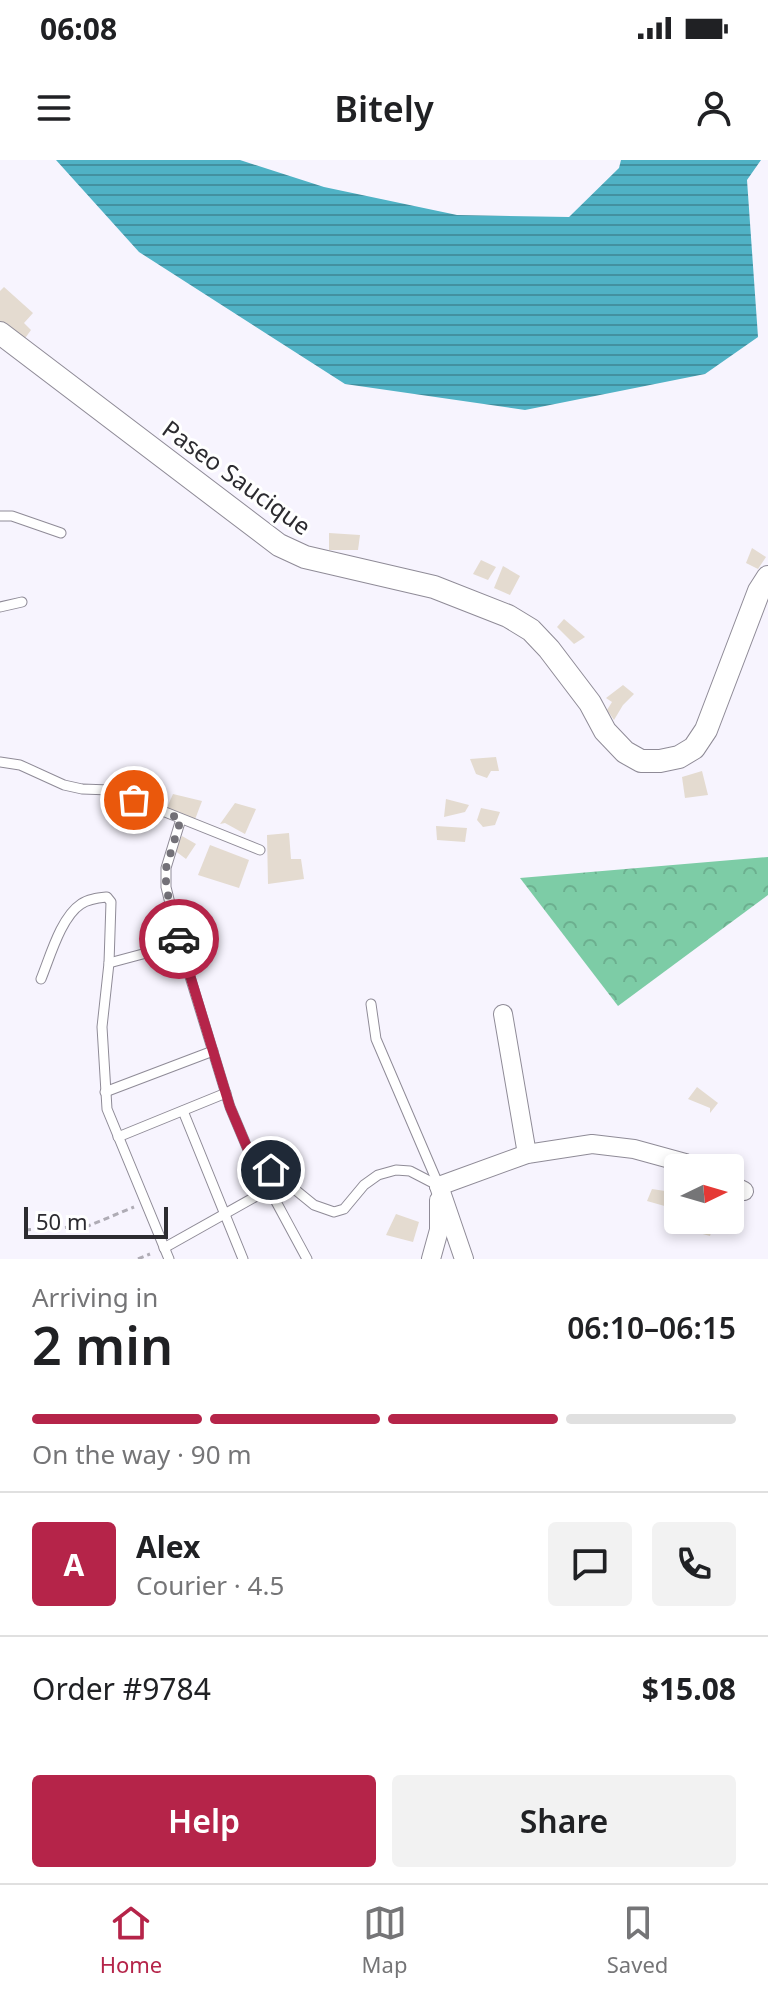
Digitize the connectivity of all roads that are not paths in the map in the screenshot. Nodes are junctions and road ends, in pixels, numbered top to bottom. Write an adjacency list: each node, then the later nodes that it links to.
1 (0, 333): 4 (street, Paseo Saucique)
2 (0, 516): 3 (lane)
3 (61, 533)
4 (768, 577)
5 (22, 602): 6 (lane)
6 (0, 607)
7 (0, 762): 8 (lane)
8 (181, 819): 9 (lane); 10 (lane)
9 (260, 850)
10 (180, 944): 11 (lane); 15 (lane)
11 (109, 963): 12 (lane); 16 (lane)
12 (41, 979)
13 (371, 1004): 23 (lane)
14 (503, 1014): 21 (street)
15 (213, 1051): 16 (lane); 17 (lane)
16 (105, 1092): 19 (lane)
17 (226, 1093): 18 (lane); 20 (lane)
18 (183, 1111): 19 (lane); 25 (lane)
19 (118, 1137): 26 (lane)
20 (249, 1152): 23 (lane); 24 (lane)
21 (527, 1154): 22 (street); 23 (street)
22 (664, 1157)
23 (439, 1186): 30 (street); 31 (street)
24 (269, 1189): 25 (lane); 29 (lane)
25 (224, 1214): 26 (lane); 28 (lane)
26 (164, 1248): 27 (lane)
27 (169, 1259)
28 (243, 1259)
29 (307, 1259)
30 (431, 1259)
31 (464, 1259)

